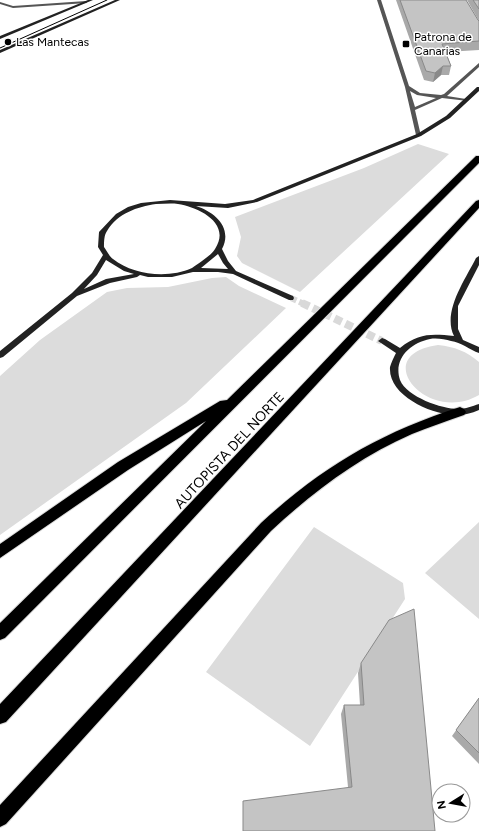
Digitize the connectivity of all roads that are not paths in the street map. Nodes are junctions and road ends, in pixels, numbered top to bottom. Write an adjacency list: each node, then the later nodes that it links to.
1 (118, 0): 6 (street)
2 (379, 0): 8 (street)
3 (88, 1): 4 (street); 5 (street)
4 (0, 3)
5 (0, 38)
6 (0, 52)
7 (479, 64): 10 (street)
8 (407, 87): 10 (street); 12 (street)
9 (479, 88): 11 (street)
10 (440, 98): 11 (street); 12 (street)
11 (466, 100): 13 (street)
12 (412, 110): 13 (street)
13 (419, 135): 15 (street)
14 (479, 158): 30 (highway, AUTOPISTA DEL NORTE)
15 (179, 203): 17 (street); 18 (street)
16 (479, 203): 35 (highway, AUTOPISTA DEL NORTE)
17 (219, 250): 20 (street); 21 (street)
18 (105, 256): 22 (street); 23 (street)
19 (479, 258): 26 (street)
20 (191, 270): 21 (street); 22 (street)
21 (234, 272): 24 (street)
22 (139, 274): 23 (street)
23 (74, 296): 29 (street)
24 (291, 298)
25 (382, 340): 28 (street)
26 (460, 341): 27 (street); 28 (street)
27 (479, 350)
28 (399, 351): 32 (street)
29 (0, 355)
30 (242, 393): 33 (highway); 34 (highway, AUTOPISTA DEL NORTE)
31 (479, 407): 32 (street)
32 (460, 412): 36 (highway)
33 (0, 552)
34 (0, 633)
35 (0, 716)
36 (0, 818)

